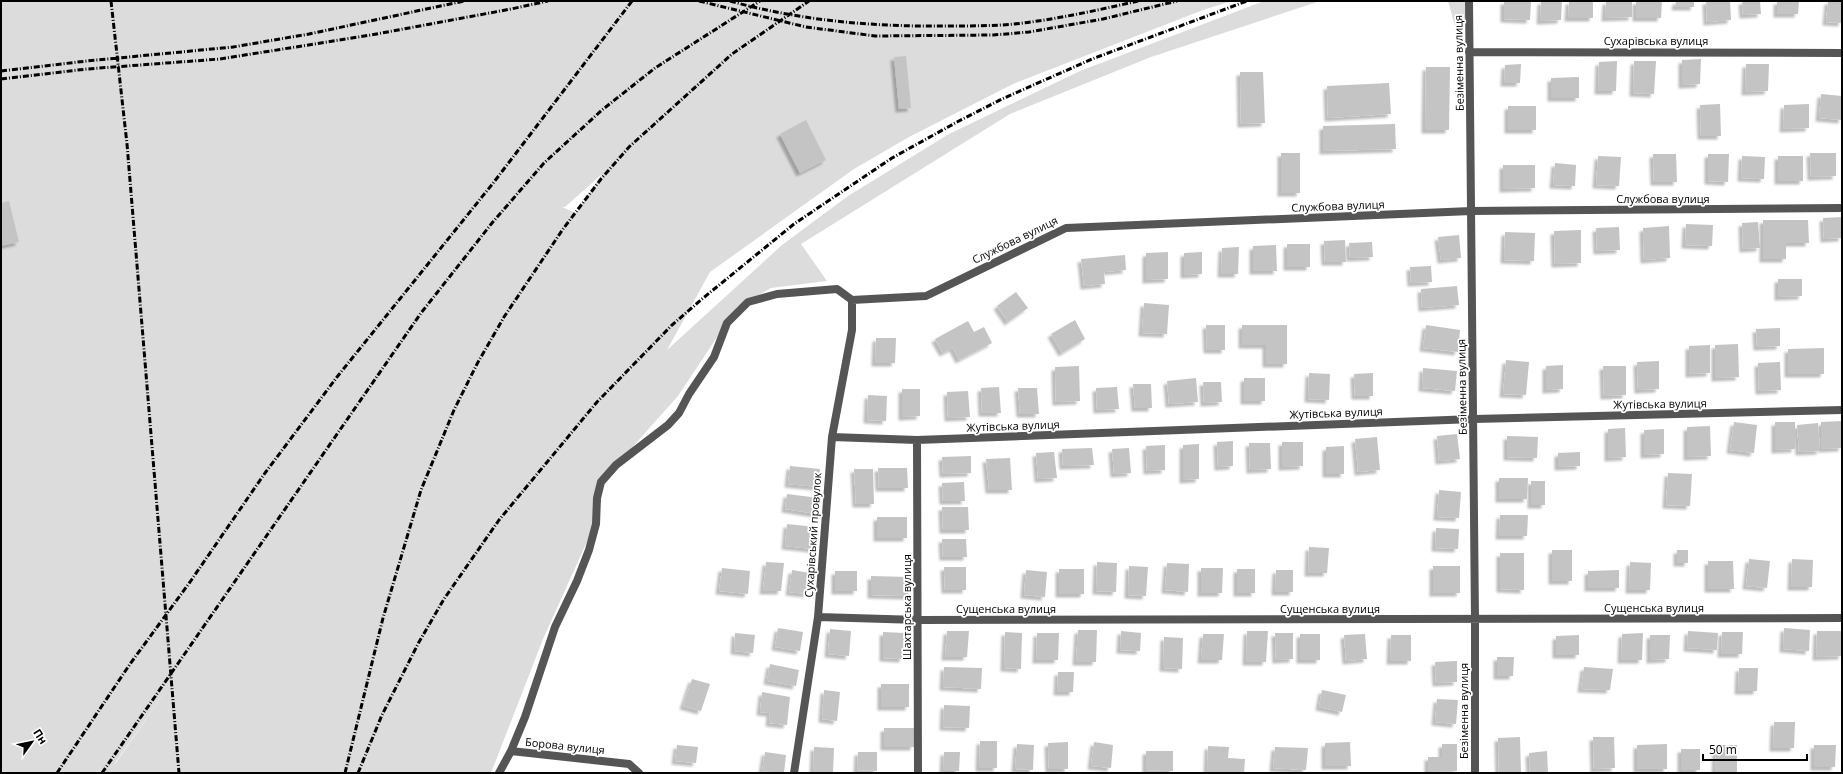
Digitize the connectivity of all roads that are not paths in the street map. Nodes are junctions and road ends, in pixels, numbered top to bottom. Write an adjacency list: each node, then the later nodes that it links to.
1 (1469, 1): 2 (street, Безіменна вулиця)
2 (1469, 52): 3 (street, Сухарівська вулиця); 5 (street, Безіменна вулиця)
3 (1842, 53)
4 (1842, 208): 5 (street, Службова вулиця)
5 (1471, 211): 6 (street, Службова вулиця); 8 (street, Безіменна вулиця)
6 (852, 300): 9 (street, Сухарівський провулок); 15 (street)
7 (1842, 410): 8 (street, Жутівська вулиця)
8 (1474, 419): 10 (street, Жутівська вулиця); 14 (street, Безіменна вулиця)
9 (832, 437): 10 (street, Жутівська вулиця); 11 (street, Сухарівський провулок)
10 (917, 440): 13 (street, Шахтарська вулиця)
11 (818, 617): 13 (street, Сущенська вулиця); 18 (street, Сухарівський провулок)
12 (1842, 618): 14 (street, Сущенська вулиця)
13 (919, 620): 14 (street, Сущенська вулиця); 19 (street, Шахтарська вулиця)
14 (1475, 620): 20 (street, Безіменна вулиця)
15 (511, 751): 16 (street, Борова вулиця); 17 (street, Борова вулиця)
16 (499, 773)
17 (639, 773)
18 (794, 773)
19 (918, 773)
20 (1475, 773)

